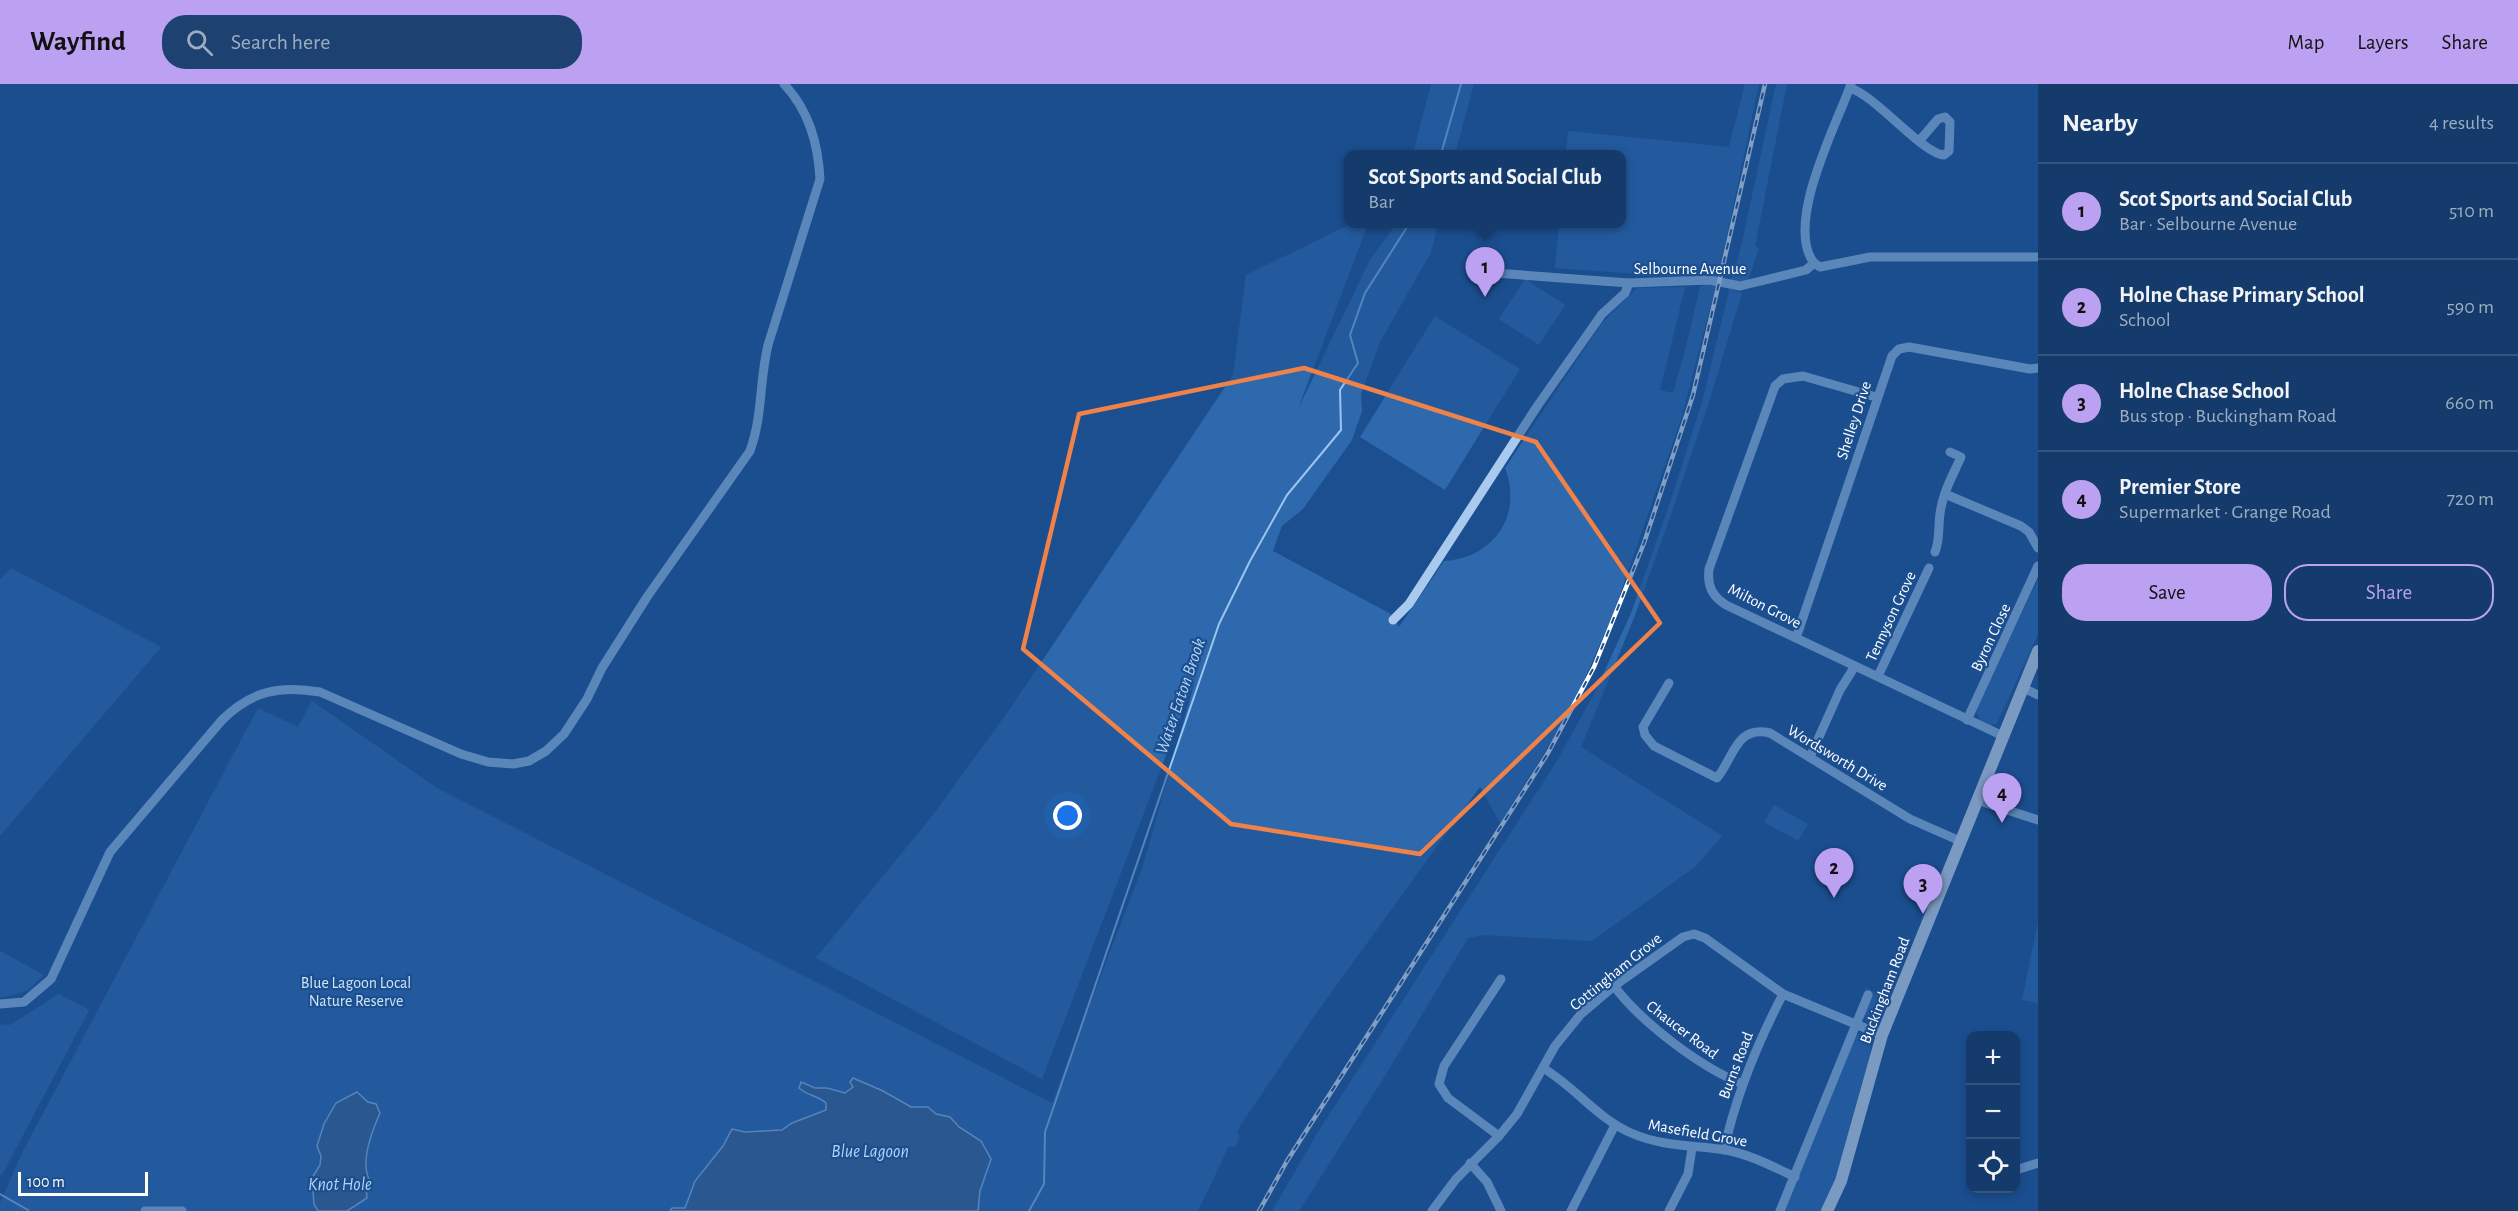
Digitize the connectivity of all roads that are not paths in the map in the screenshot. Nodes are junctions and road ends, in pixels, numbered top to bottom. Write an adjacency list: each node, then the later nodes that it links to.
1 (784, 84): 34 (street)
2 (1851, 86): 3 (street); 5 (street)
3 (1920, 141)
4 (2038, 257): 5 (street, Selbourne Avenue)
5 (1814, 263): 7 (street, Selbourne Avenue)
6 (1481, 272): 7 (street, Selbourne Avenue)
7 (1629, 283): 16 (street)
8 (2038, 368): 9 (street, Shelley Drive)
9 (1876, 397): 17 (street, Shelley Drive); 17 (street, Milton Grove)
10 (1950, 452): 11 (street)
11 (1945, 494): 12 (street); 13 (street)
12 (2038, 548)
13 (1935, 552)
14 (2038, 566): 24 (street, Byron Close)
15 (1929, 568): 20 (street, Tennyson Grove)
16 (1393, 620)
17 (1796, 638): 19 (street, Milton Grove)
18 (2038, 651): 22 (main road, Buckingham Road)
19 (1855, 666): 20 (street, Milton Grove); 26 (street)
20 (1878, 676): 24 (street, Milton Grove)
21 (1669, 683): 26 (street, Wordsworth Drive)
22 (2023, 688): 23 (street); 25 (main road, Buckingham Road)
23 (2038, 695)
24 (1967, 720): 25 (street, Milton Grove)
25 (2003, 736): 27 (main road, Buckingham Road)
26 (1810, 757): 29 (street, Wordsworth Drive)
27 (1977, 800): 28 (street); 29 (main road, Buckingham Road)
28 (2038, 820)
29 (1960, 841): 36 (main road, Buckingham Road)
30 (1501, 979): 40 (street)
31 (1614, 986): 32 (street, Cottingham Grove); 37 (street, Cottingham Grove); 38 (street, Chaucer Road)
32 (1783, 994): 35 (street, Cottingham Grove); 38 (street, Burns Road)
33 (1868, 995): 35 (street, Buckingham Road)
34 (0, 1004)
35 (1856, 1025): 36 (street, Cottingham Grove); 46 (street, Buckingham Road)
36 (1882, 1035): 54 (main road, Buckingham Road)
37 (1543, 1068): 39 (street, Masefield Grove); 40 (street, Cottingham Grove)
38 (1743, 1084): 42 (street, Burns Road)
39 (1615, 1125): 41 (street, Masefield Grove); 51 (street)
40 (1499, 1136): 43 (street, Cottingham Grove)
41 (1692, 1148): 42 (street, Masefield Grove); 52 (street)
42 (1724, 1150): 46 (street, Masefield Grove)
43 (1470, 1163): 49 (street, Cottingham Grove); 50 (street)
44 (2038, 1163): 45 (street)
45 (2020, 1169)
46 (1795, 1177): 53 (street, Buckingham Road)
47 (145, 1211): 48 (street)
48 (182, 1211)
49 (1432, 1211)
50 (1501, 1211)
51 (1571, 1211)
52 (1669, 1211)
53 (1780, 1211)
54 (1827, 1211)

